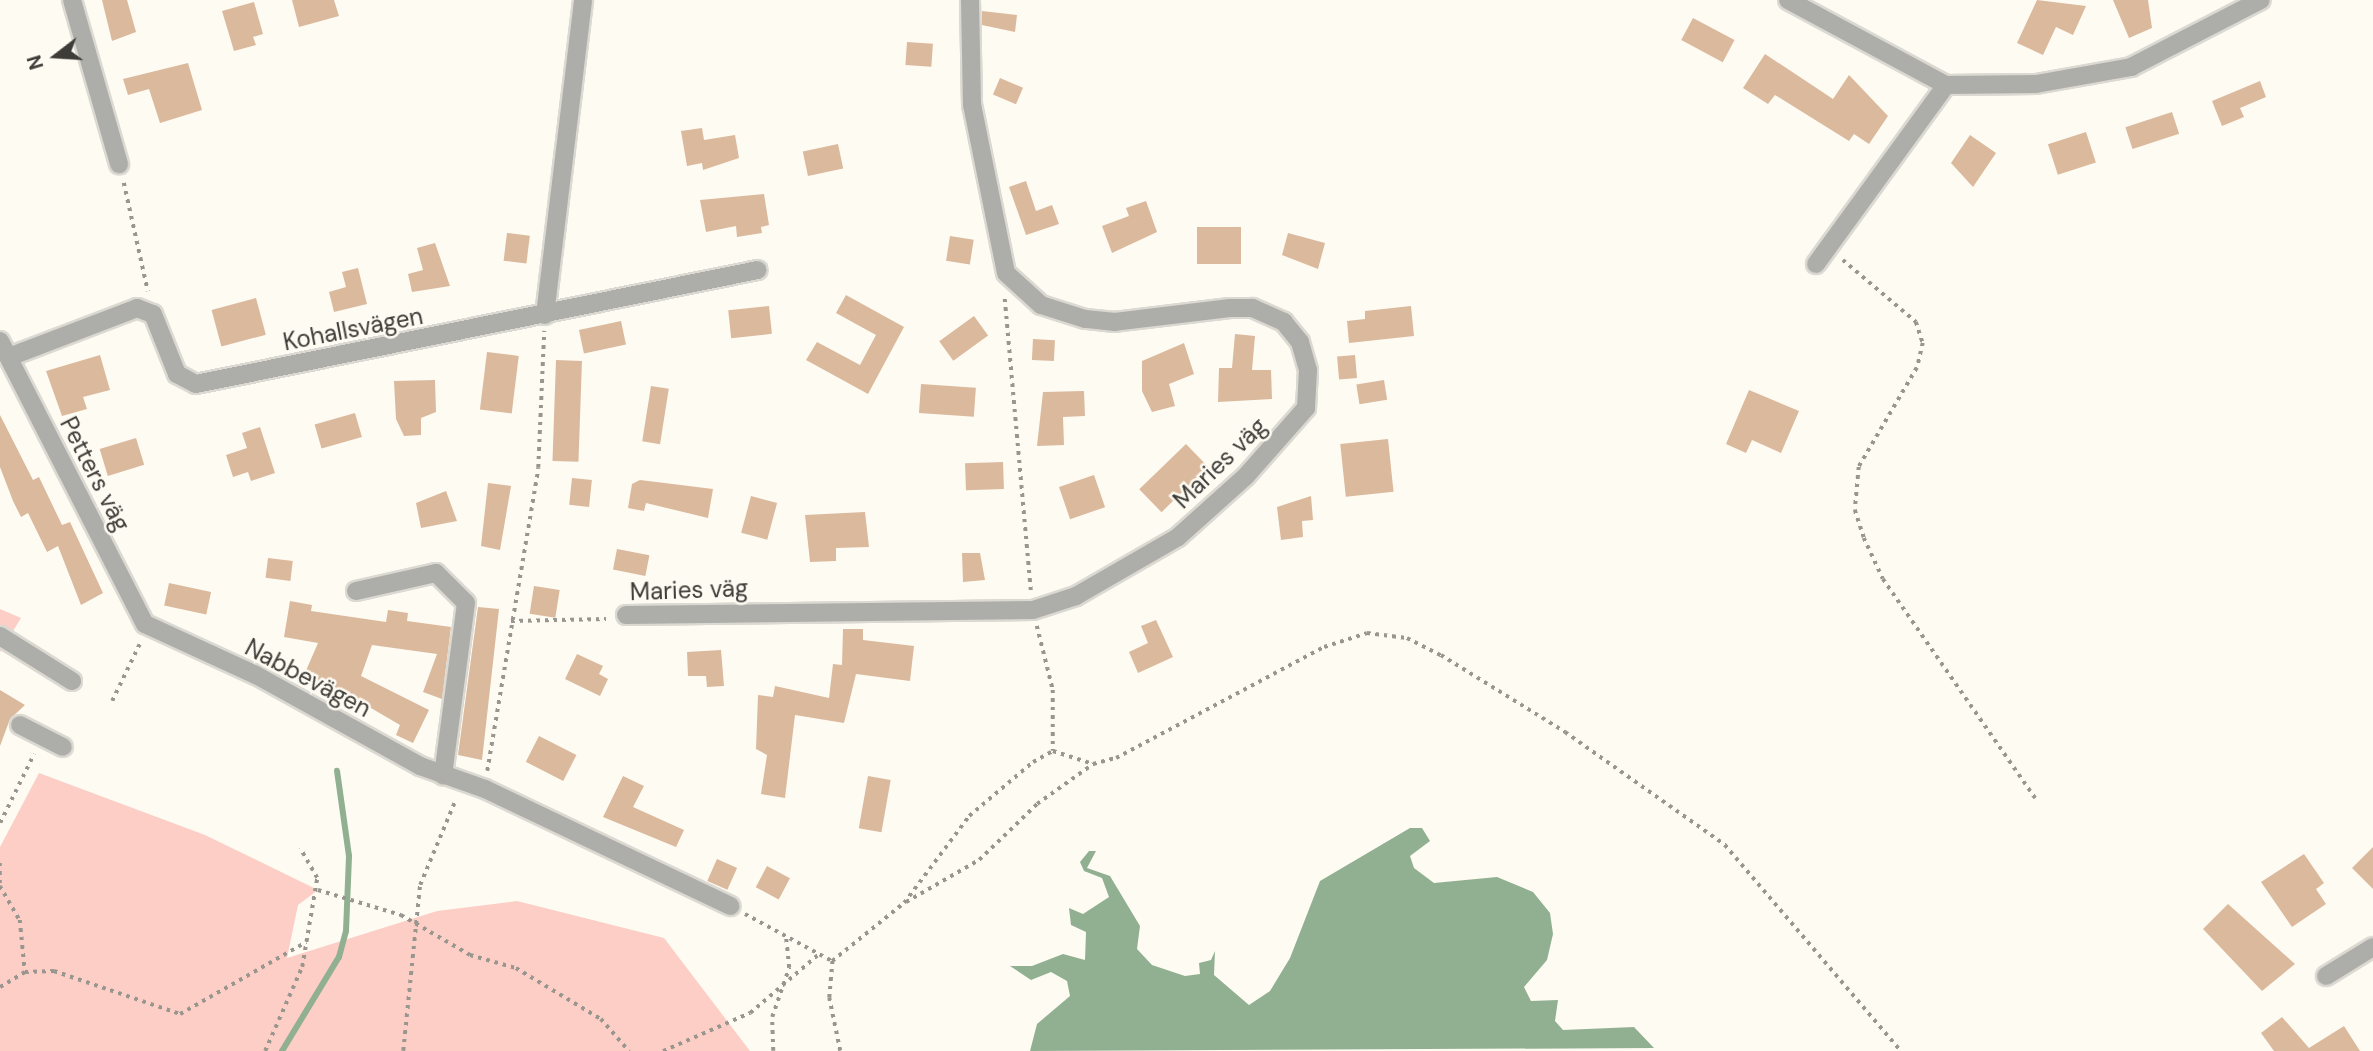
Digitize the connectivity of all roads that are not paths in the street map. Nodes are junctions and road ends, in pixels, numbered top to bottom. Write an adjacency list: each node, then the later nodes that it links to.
1 (72, 0): 7 (street)
2 (583, 0): 10 (street)
3 (970, 0): 14 (street, Maries väg)
4 (1788, 0): 6 (street)
5 (2261, 0): 6 (street)
6 (1946, 85): 8 (street)
7 (119, 164)
8 (1816, 264)
9 (758, 270): 10 (street, Kohallsvägen)
10 (545, 315): 12 (street, Kohallsvägen)
11 (0, 341): 12 (street, Petters väg)
12 (9, 357): 15 (street, Petters väg)
13 (356, 590): 20 (street)
14 (626, 615)
15 (148, 626): 20 (street, Nabbevägen)
16 (0, 636): 17 (street)
17 (72, 681)
18 (20, 725): 19 (street)
19 (63, 747)
20 (443, 775): 21 (street, Nabbevägen)
21 (730, 906)
22 (2373, 947): 23 (street)
23 (2326, 976)

